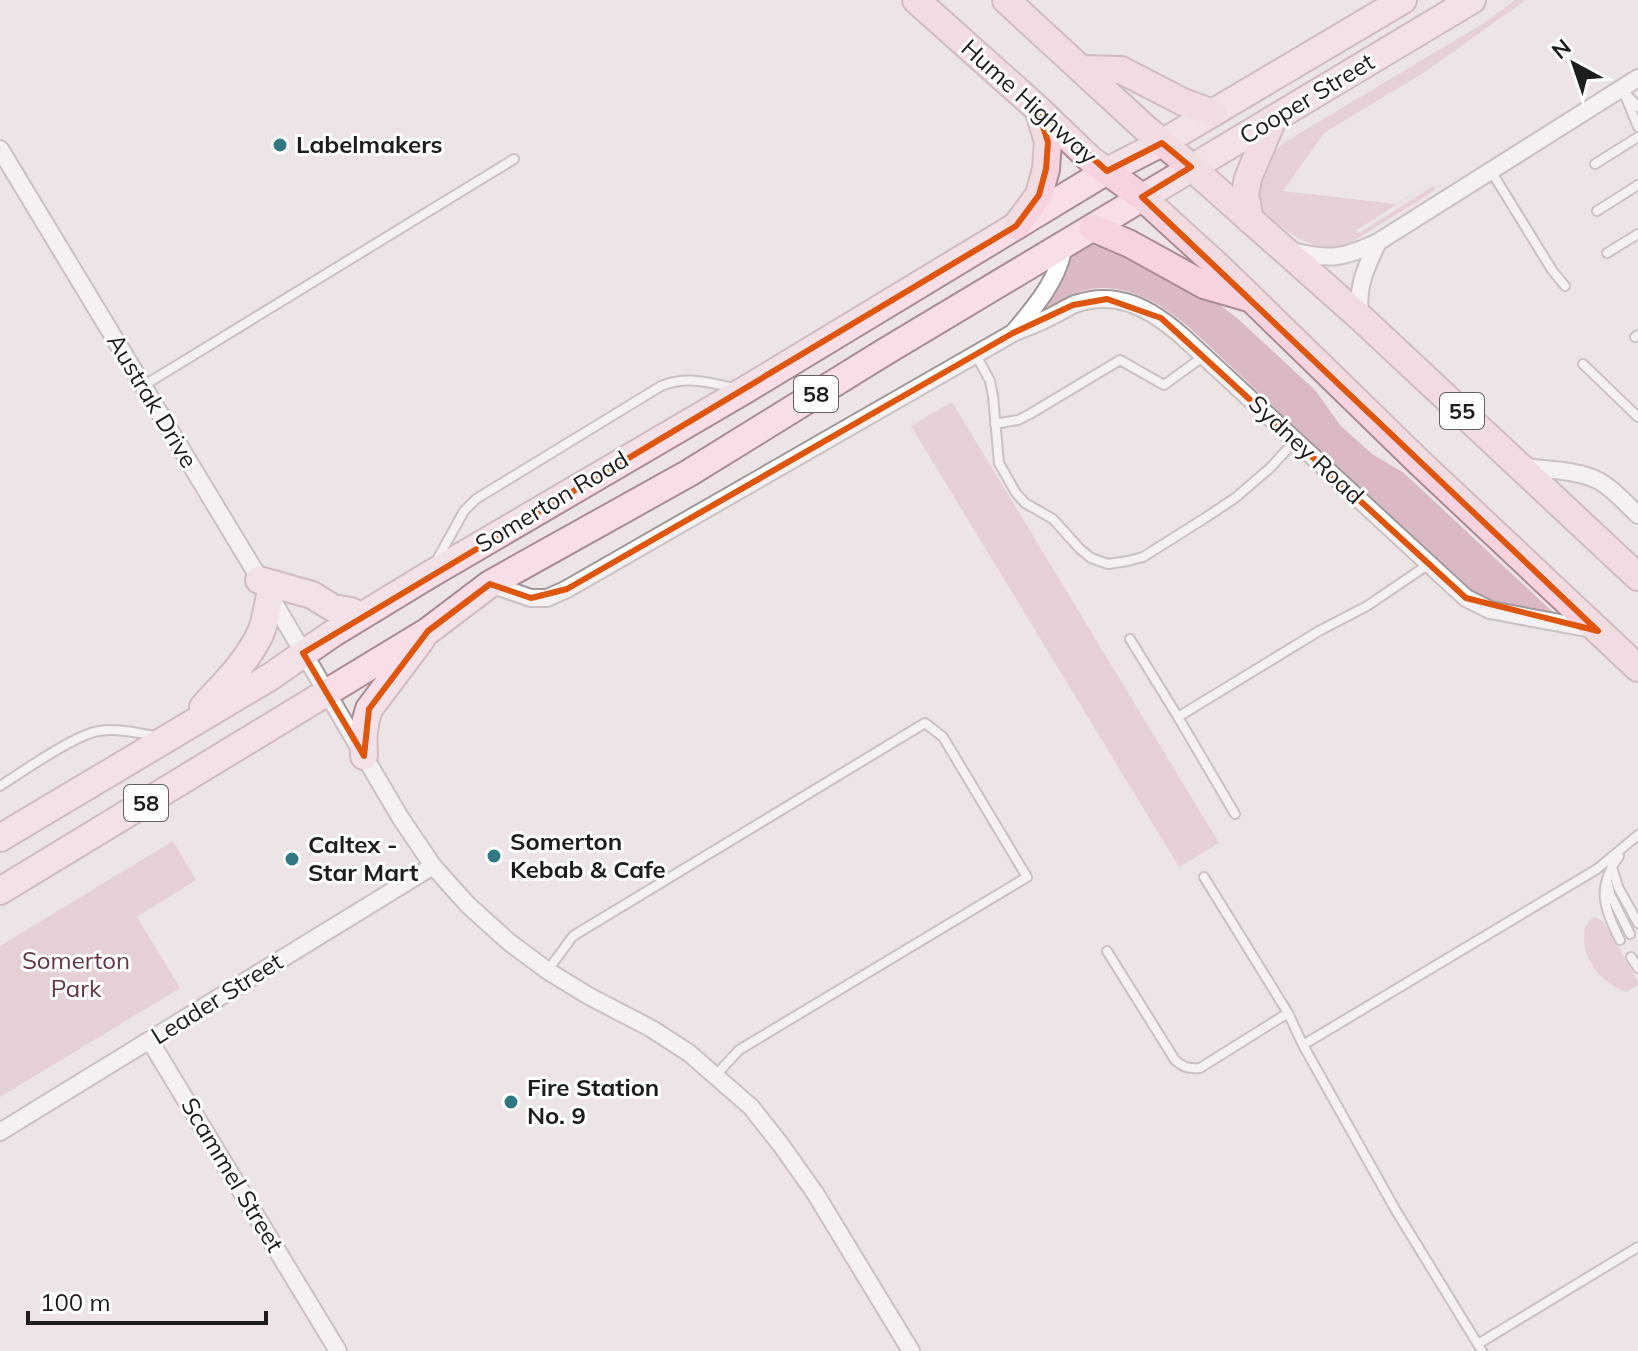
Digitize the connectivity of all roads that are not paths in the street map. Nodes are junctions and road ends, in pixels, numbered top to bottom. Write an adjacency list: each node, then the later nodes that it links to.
1 (1006, 0): 5 (highway, 55)
2 (1403, 0): 10 (main road, Cooper Street / 58)
3 (1472, 0): 11 (main road, Cooper Street / 58)
4 (915, 1): 9 (highway, Hume Highway)
5 (1083, 69): 10 (highway); 14 (highway, 55)
6 (1638, 78): 7 (street)
7 (1622, 88): 8 (lane); 12 (lane); 19 (street)
8 (1638, 107)
9 (1037, 108): 20 (highway, Hume Highway); 25 (highway)
10 (1213, 113): 14 (main road, Cooper Street / 58)
11 (1273, 119): 18 (main road, Cooper Street / 58); 24 (highway)
12 (1638, 127)
13 (1638, 137): 17 (lane)
14 (1162, 143): 18 (highway, 55); 20 (main road, Cooper Street / 58)
15 (0, 149): 39 (street, Austrak Drive)
16 (514, 159): 39 (lane)
17 (1595, 164)
18 (1191, 167): 22 (main road, Cooper Street / 58); 24 (highway, 55)
19 (1491, 170): 28 (street); 32 (lane)
20 (1107, 171): 22 (highway, Hume Highway); 25 (main road, Somerton Road / 58)
21 (1638, 185): 23 (lane)
22 (1142, 197): 26 (main road, Somerton Road / 58); 33 (highway)
23 (1597, 211)
24 (1250, 220): 30 (highway, 55)
25 (1016, 226): 40 (main road, Somerton Road / 58)
26 (1093, 228): 29 (main road, Somerton Road / 58); 33 (highway)
27 (1638, 234): 31 (lane)
28 (1378, 242): 30 (street); 34 (street)
29 (1064, 245): 35 (street, Somerton Road); 49 (main road, Somerton Road / 58)
30 (1283, 250): 34 (highway, 55)
31 (1607, 253)
32 (1565, 286)
33 (1253, 299): 53 (highway)
34 (1361, 318): 44 (highway, 55)
35 (1013, 333): 36 (street, Somerton Road); 37 (street, Sydney Road)
36 (976, 355): 42 (lane); 49 (street, Somerton Road)
37 (1204, 356): 42 (lane); 43 (street, Sydney Road)
38 (1583, 364): 41 (lane)
39 (143, 386): 50 (street, Austrak Drive)
40 (745, 390): 47 (main road, Somerton Road / 58); 47 (lane)
41 (1638, 417)
42 (995, 424): 43 (lane)
43 (1295, 441): 46 (street, Sydney Road)
44 (1522, 467): 45 (street); 48 (highway, 55)
45 (1638, 515)
46 (1429, 564): 53 (street, Sydney Road); 58 (lane)
47 (429, 575): 51 (main road, Somerton Road / 58)
48 (1638, 577)
49 (490, 584): 52 (main road, Somerton Road / 58)
50 (264, 588): 51 (main road); 55 (street, Austrak Drive); 59 (main road)
51 (360, 617): 55 (main road, Somerton Road / 58)
52 (428, 631): 57 (main road, Somerton Road / 58); 60 (main road)
53 (1598, 631): 56 (highway)
54 (1130, 639): 58 (lane)
55 (303, 653): 57 (street, Austrak Drive); 59 (main road, Somerton Road / 58)
56 (1638, 668)
57 (327, 692): 60 (street, Austrak Drive); 70 (main road, Somerton Road / 58)
58 (1178, 717): 62 (lane)
59 (174, 734): 61 (lane); 64 (main road, Somerton Road / 58)
60 (364, 756): 66 (street, Austrak Drive)
61 (0, 786)
62 (1235, 814)
63 (1638, 835): 65 (lane)
64 (0, 838)
65 (1628, 844): 67 (lane); 80 (lane)
66 (433, 866): 77 (street, Austrak Drive); 79 (street, Leader Street)
67 (1612, 867): 69 (lane); 71 (lane)
68 (1204, 877): 78 (lane)
69 (1607, 879): 72 (lane); 73 (lane)
70 (0, 891)
71 (1638, 923)
72 (1630, 934)
73 (1620, 940)
74 (1107, 951): 78 (lane)
75 (1631, 957): 76 (lane)
76 (1638, 968)
77 (548, 971): 81 (street, Austrak Drive); 81 (lane)
78 (1288, 1013): 80 (lane)
79 (150, 1041): 82 (street, Leader Street); 85 (street, Scammel Street)
80 (1303, 1045): 84 (lane)
81 (716, 1075): 86 (street, Austrak Drive)
82 (0, 1132)
83 (1638, 1247): 84 (lane)
84 (1480, 1348)
85 (338, 1351)
86 (911, 1351)

